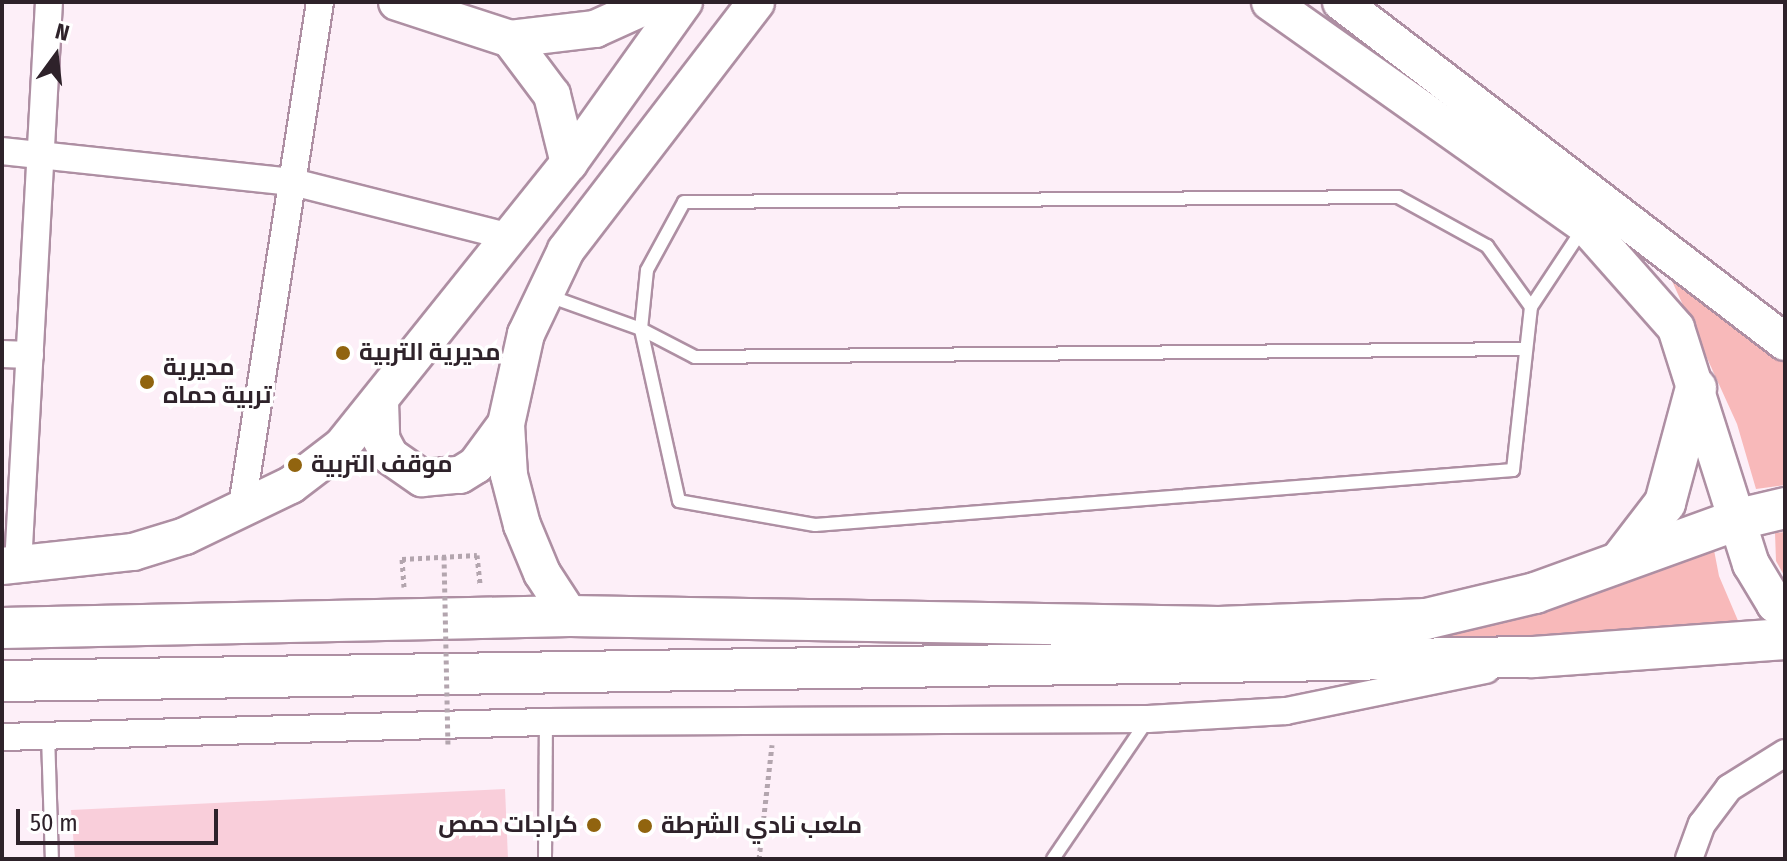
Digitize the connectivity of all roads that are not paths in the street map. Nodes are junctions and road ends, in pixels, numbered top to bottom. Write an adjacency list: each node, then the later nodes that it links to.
1 (49, 2): 11 (street)
2 (320, 2): 13 (street)
3 (397, 2): 9 (main road)
4 (655, 2): 9 (main road)
5 (684, 2): 12 (main road)
6 (756, 2): 16 (main road)
7 (1270, 2): 14 (main road)
8 (1341, 2): 19 (main road)
9 (510, 39): 12 (main road)
10 (2, 151): 11 (street)
11 (41, 153): 13 (street); 22 (street)
12 (569, 163): 15 (main road)
13 (293, 182): 15 (street); 27 (street)
14 (1585, 225): 17 (lane); 23 (main road)
15 (510, 237): 24 (main road)
16 (542, 294): 18 (lane); 25 (main road)
17 (1531, 307): 18 (lane); 20 (lane)
18 (641, 329): 20 (lane); 20 (lane)
19 (1785, 342)
20 (1526, 349)
21 (2, 354): 22 (street)
22 (30, 355): 30 (street)
23 (1696, 388): 28 (main road); 29 (main road)
24 (380, 402): 25 (main road); 27 (main road)
25 (506, 424): 32 (main road)
26 (1785, 508): 28 (main road)
27 (241, 513): 30 (main road)
28 (1739, 519): 29 (main road); 31 (main road)
29 (1622, 559): 32 (main road)
30 (10, 565)
31 (1785, 611)
32 (570, 616): 33 (main road)
33 (2, 628)
34 (1785, 639): 35 (main road)
35 (1533, 657): 36 (main road); 37 (street)
36 (2, 681)
37 (1148, 719): 38 (street); 44 (lane)
38 (546, 722): 39 (street); 43 (lane)
39 (48, 735): 40 (street); 42 (lane)
40 (2, 737)
41 (1785, 753): 45 (street)
42 (52, 859)
43 (545, 859)
44 (1053, 859)
45 (1689, 859)

